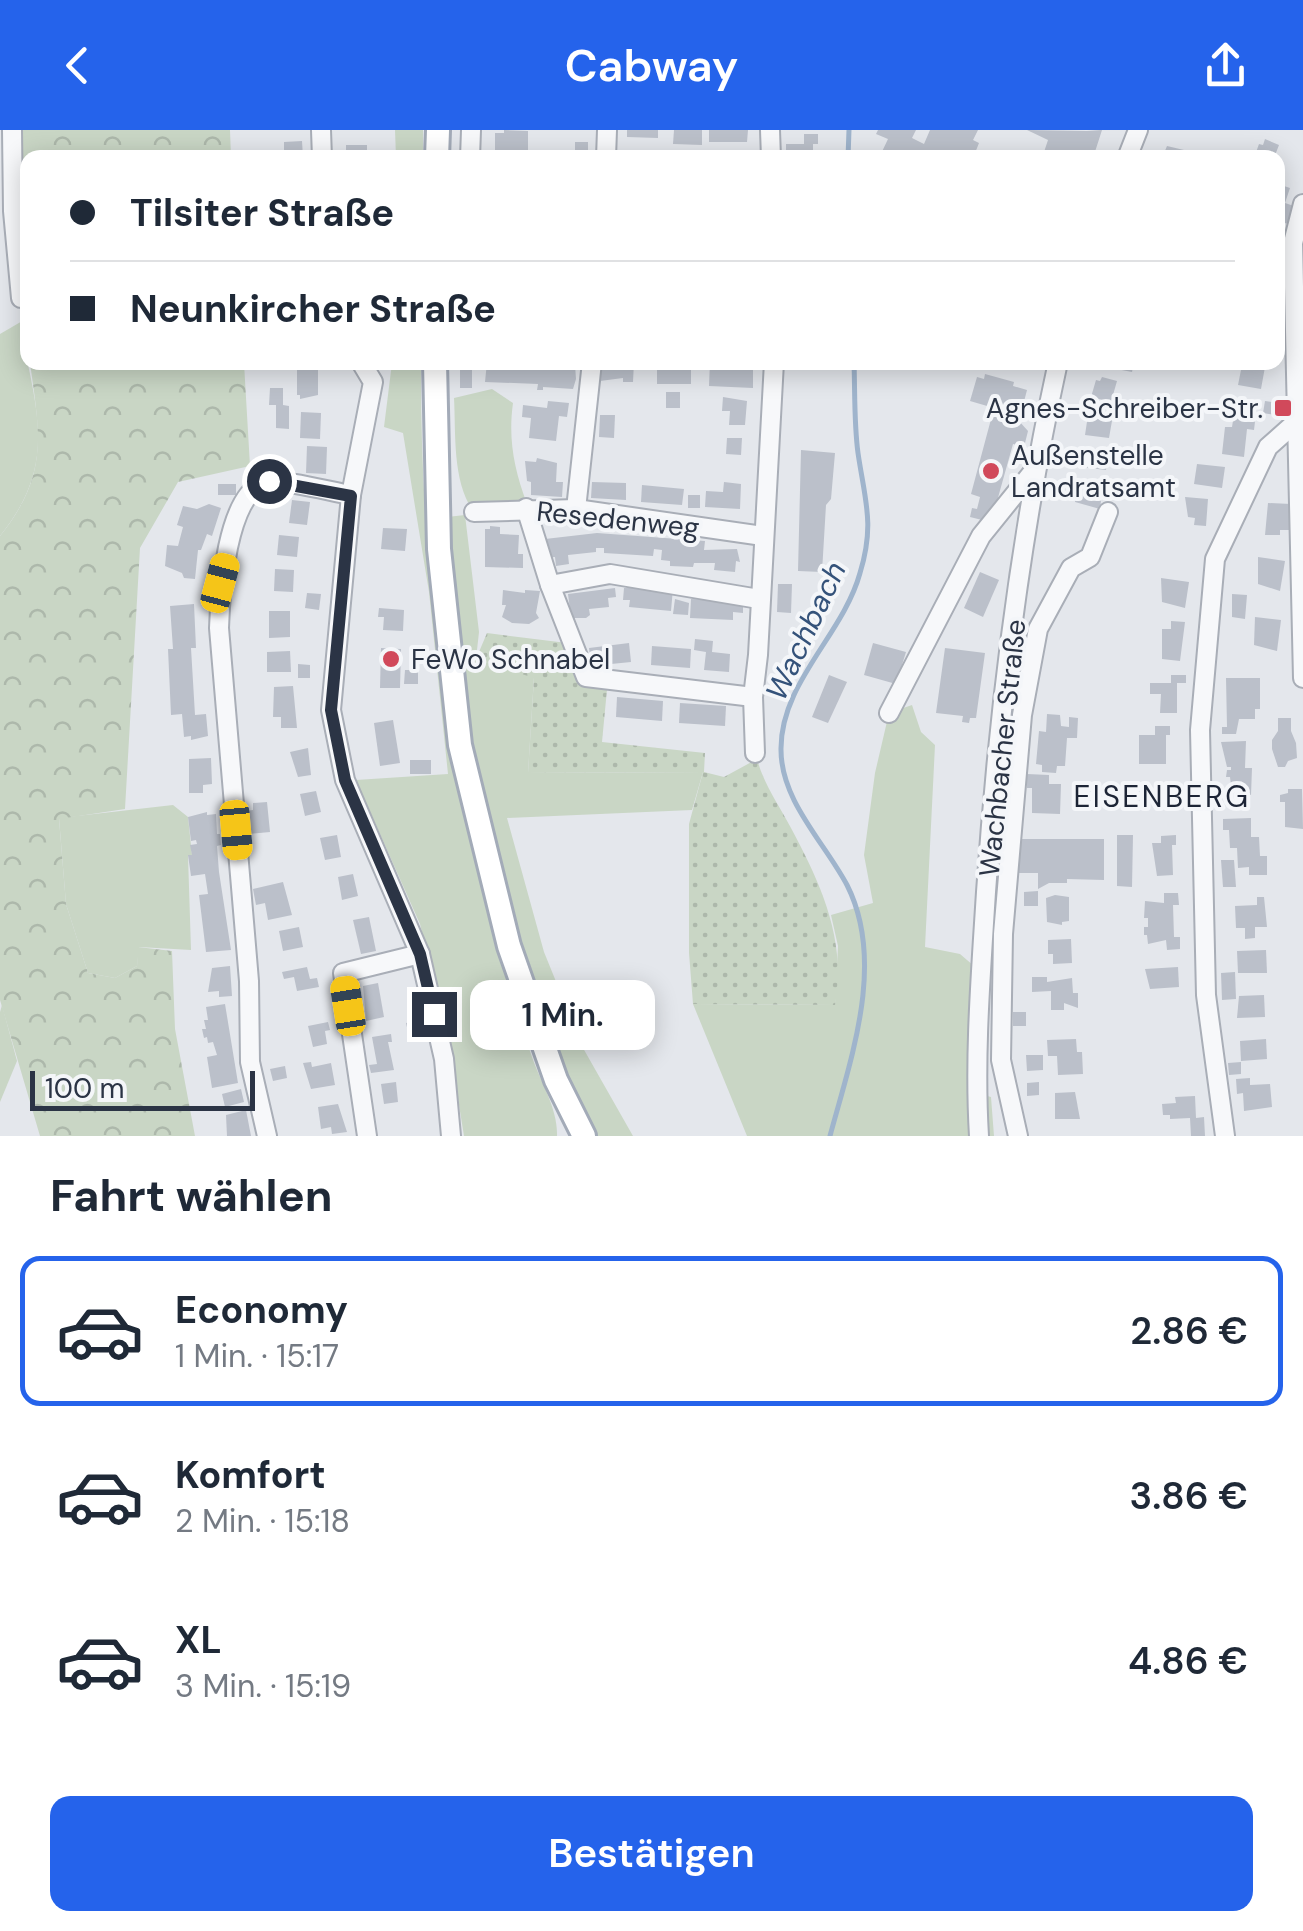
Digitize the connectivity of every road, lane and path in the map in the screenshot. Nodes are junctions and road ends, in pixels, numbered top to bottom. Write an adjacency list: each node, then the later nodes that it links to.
1 (12, 130): 3 (street)
2 (1303, 204): 9 (street)
3 (20, 287)
4 (366, 370): 11 (street)
5 (434, 370): 27 (main road)
6 (591, 370): 13 (street)
7 (773, 370): 16 (street)
8 (1056, 370): 10 (street, Wachbacher Straße)
9 (1296, 424): 19 (street); 30 (street)
10 (1036, 468): 21 (street); 28 (street, Wachbacher Straße)
11 (351, 496): 23 (street); 24 (street)
12 (526, 508): 13 (street, Resedenweg); 14 (street, Resedenweg); 17 (street)
13 (576, 509): 16 (street, Resedenweg)
14 (474, 512)
15 (1108, 512): 29 (street)
16 (762, 536): 18 (street)
17 (550, 584): 18 (street); 20 (street)
18 (760, 599): 20 (street)
19 (1303, 678)
20 (753, 697): 22 (street)
21 (889, 713)
22 (755, 753)
23 (420, 954): 25 (street); 26 (street)
24 (267, 1136)
25 (367, 1136)
26 (451, 1136)
27 (584, 1136)
28 (980, 1136)
29 (1018, 1136)
30 (1225, 1136)

